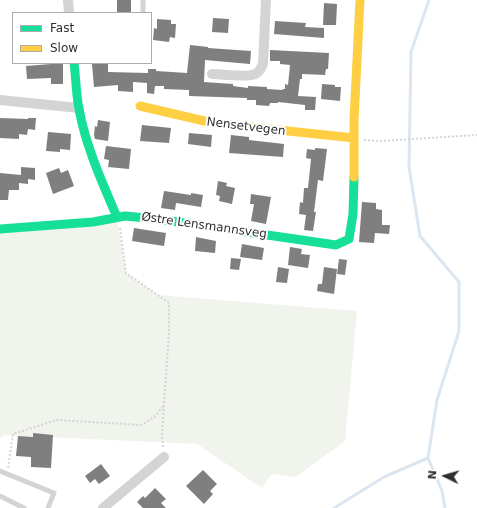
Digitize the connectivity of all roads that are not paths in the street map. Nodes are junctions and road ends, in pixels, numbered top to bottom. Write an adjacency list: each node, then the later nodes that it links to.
1 (68, 0): 5 (street)
2 (143, 0): 6 (lane)
3 (266, 0): 8 (street)
4 (360, 0): 12 (street)
5 (69, 12)
6 (142, 12)
7 (74, 64): 11 (street)
8 (212, 74)
9 (0, 100): 11 (street)
10 (140, 106): 12 (street, Nensetvegen)
11 (79, 108): 13 (street)
12 (354, 138): 13 (street, Østre Lensmannsveg)
13 (117, 217): 14 (street)
14 (0, 229)
15 (164, 457): 20 (street)
16 (0, 471): 19 (lane)
17 (0, 496): 18 (lane)
18 (24, 508)
19 (48, 508)
20 (103, 508)

